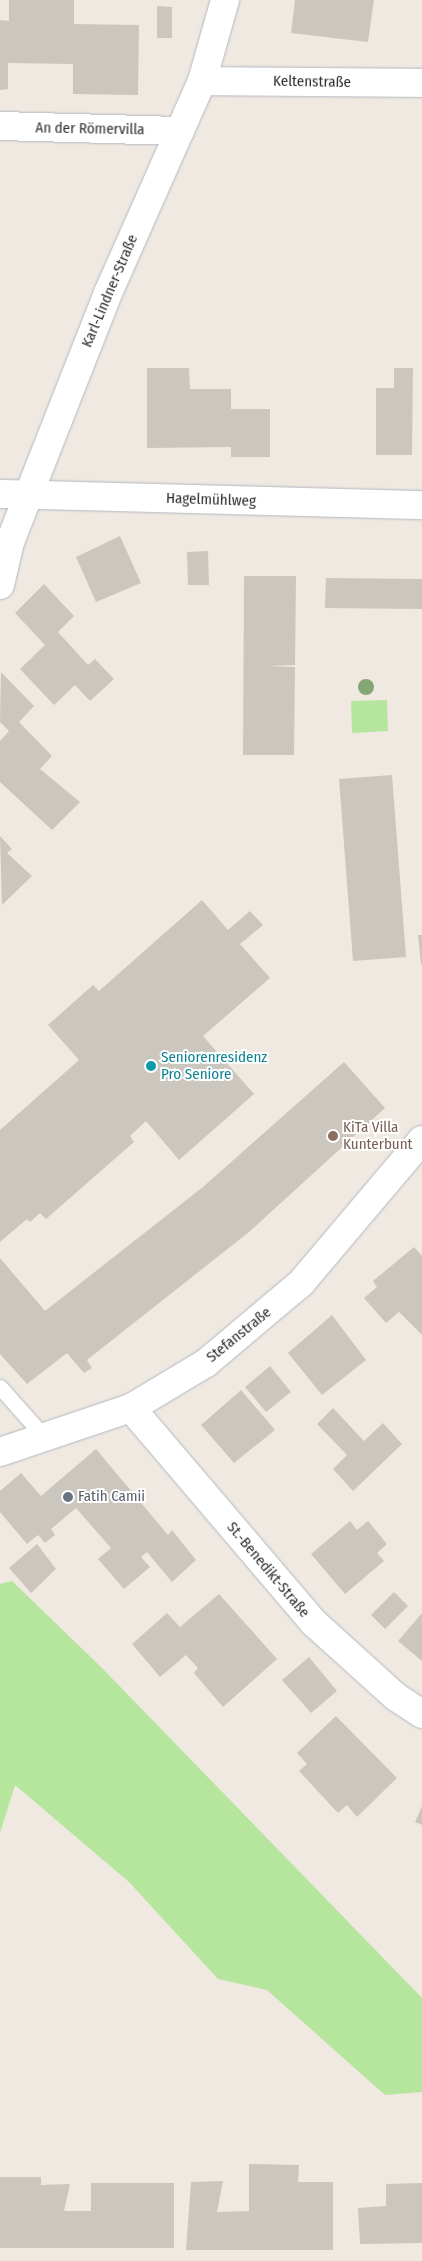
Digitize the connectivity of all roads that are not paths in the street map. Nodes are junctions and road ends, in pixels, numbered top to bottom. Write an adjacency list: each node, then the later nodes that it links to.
1 (225, 0): 2 (street, Karl-Lindner-Straße)
2 (202, 81): 3 (street, Keltenstraße); 5 (street, Karl-Lindner-Straße)
3 (422, 83)
4 (0, 126): 5 (street, An der Römervilla)
5 (180, 131): 7 (street, Karl-Lindner-Straße)
6 (0, 494): 7 (street, Hagelmühlweg)
7 (29, 494): 8 (street, Hagelmühlweg); 9 (street, Karl-Lindner-Straße)
8 (422, 505)
9 (0, 584)
10 (422, 1140): 12 (street, Stefanstraße)
11 (0, 1387): 13 (lane)
12 (131, 1408): 13 (street, Stefanstraße); 15 (street, St.-Benedikt-Straße)
13 (46, 1439): 14 (street, Stefanstraße)
14 (0, 1452)
15 (422, 1714)

